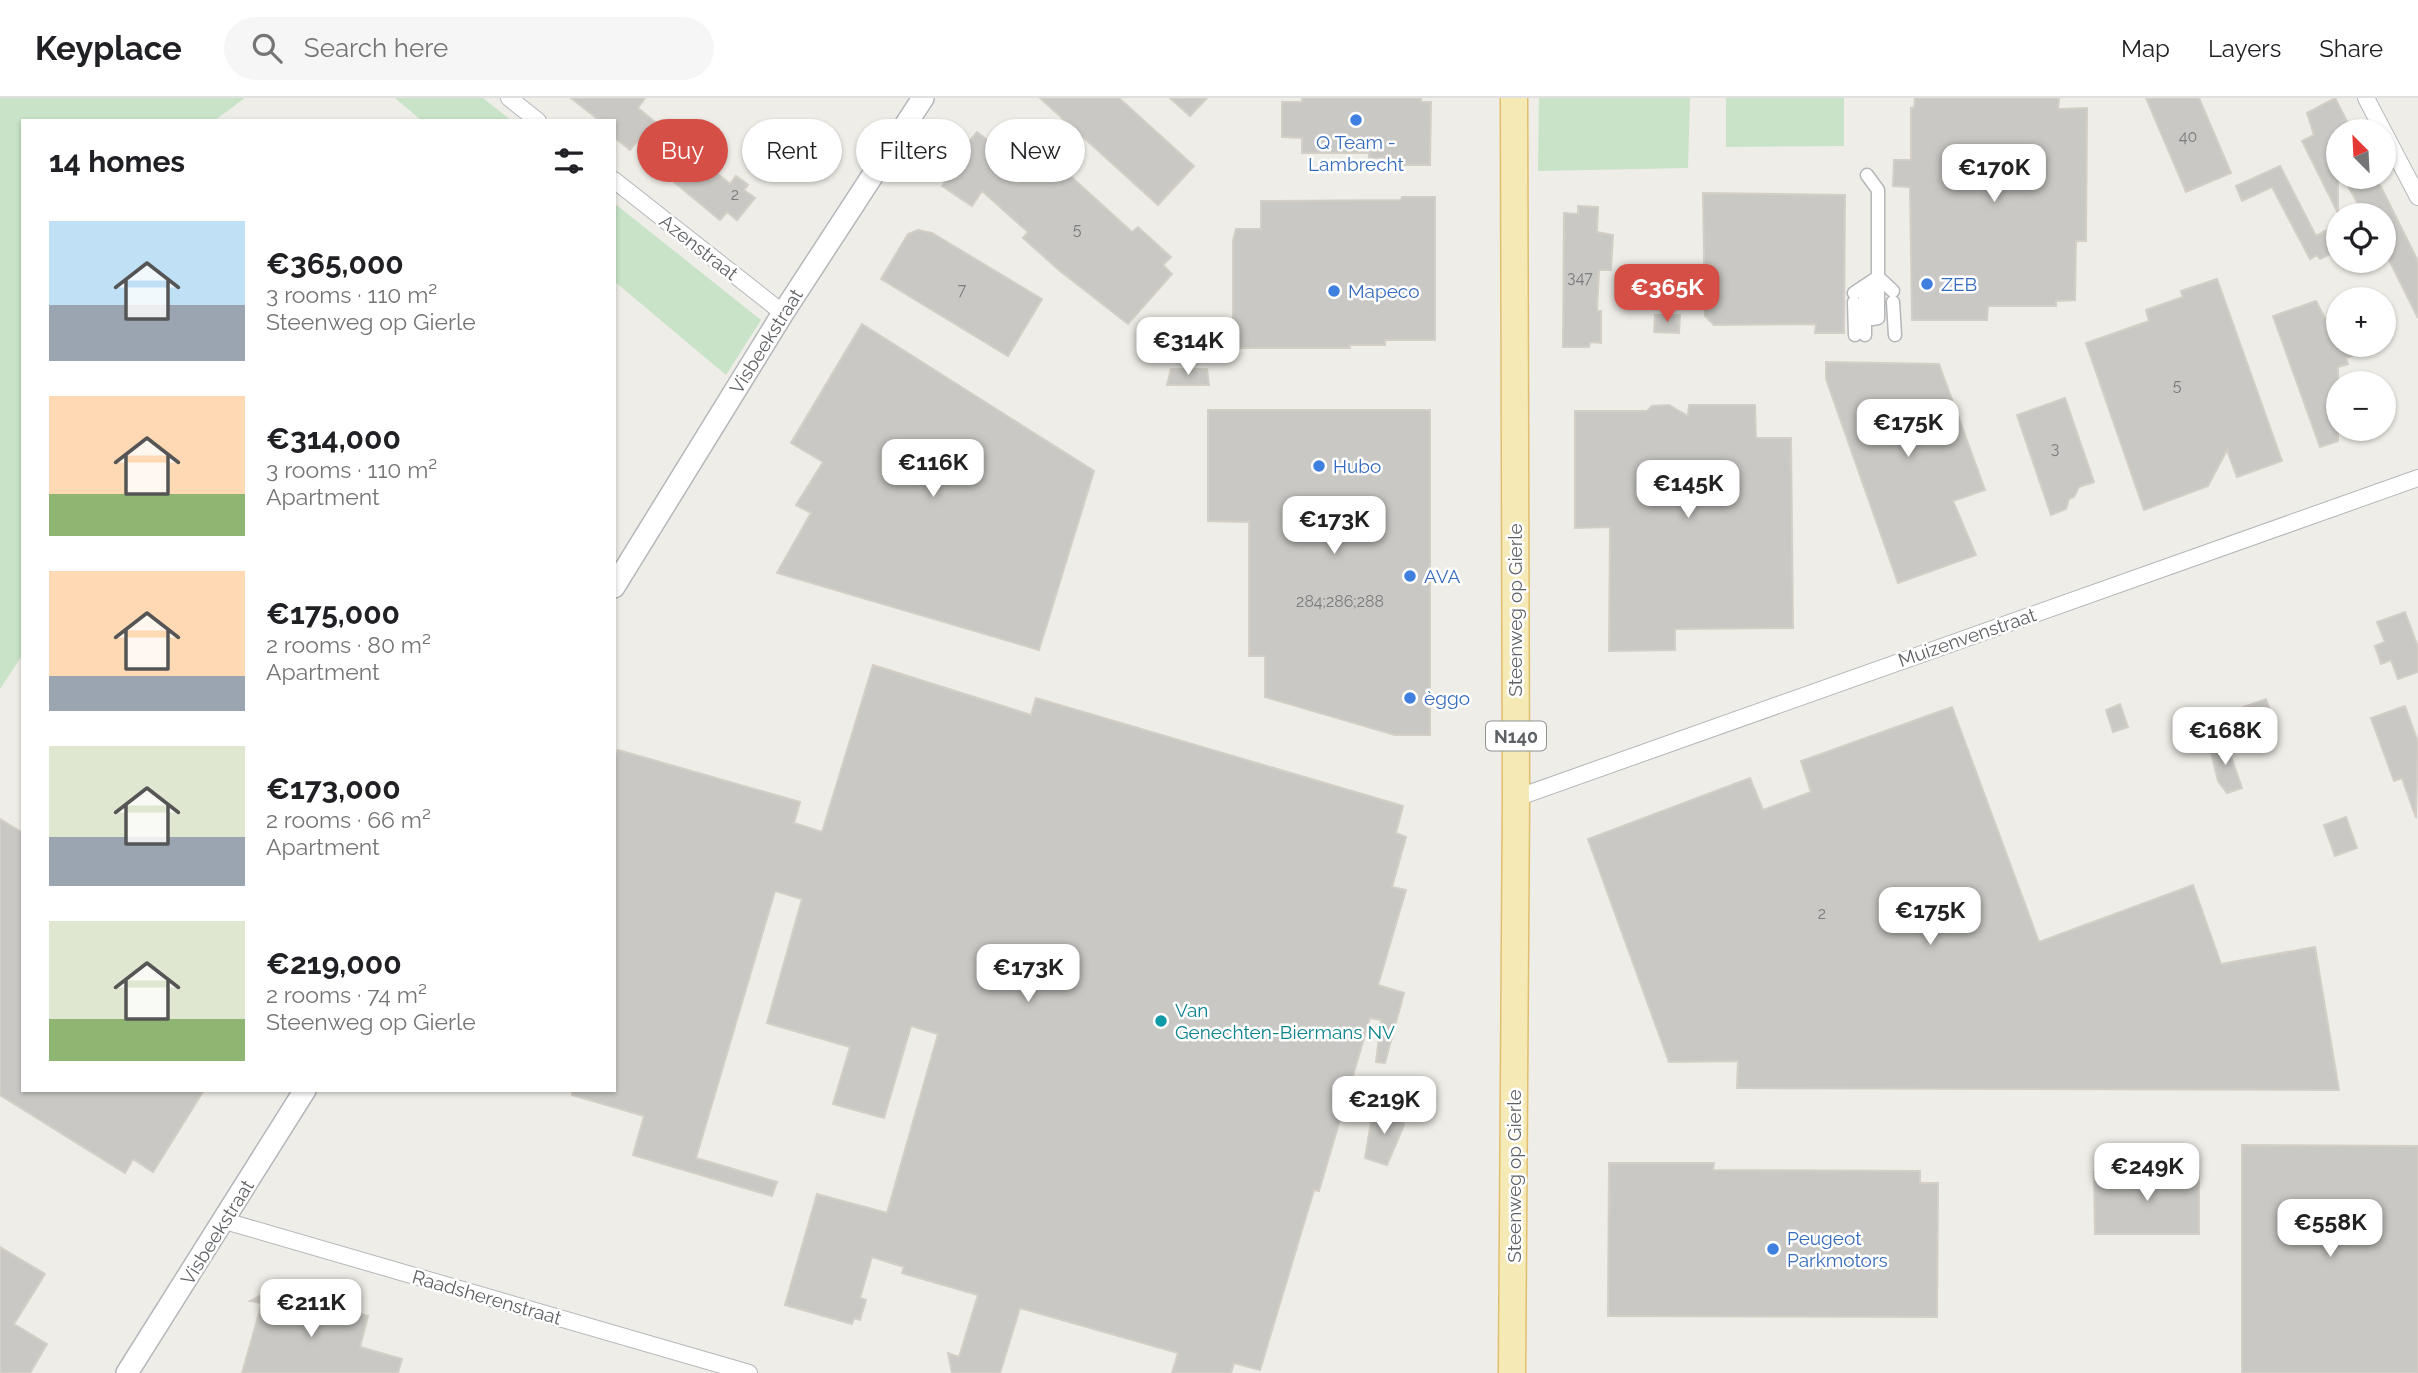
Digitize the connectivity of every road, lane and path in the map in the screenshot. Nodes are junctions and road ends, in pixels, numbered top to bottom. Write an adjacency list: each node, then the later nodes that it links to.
1 (509, 98): 5 (street)
2 (923, 98): 10 (street, Visbeekstraat)
3 (1514, 98): 14 (main road, Steenweg op Gierle / N140)
4 (2366, 98): 8 (street)
5 (535, 119)
6 (1867, 175): 9 (street)
7 (616, 182): 10 (street, Azenstraat)
8 (2418, 197)
9 (1878, 277): 9 (street); 11 (street)
10 (783, 313): 13 (street, Visbeekstraat)
11 (1895, 335)
12 (2418, 478): 14 (street, Muizenvenstraat)
13 (616, 584)
14 (1516, 798): 19 (main road, Steenweg op Gierle / N140)
15 (304, 1092): 16 (street, Visbeekstraat)
16 (225, 1221): 17 (street, Visbeekstraat); 18 (street, Raadsherenstraat)
17 (127, 1373)
18 (749, 1373)
19 (1512, 1373)

